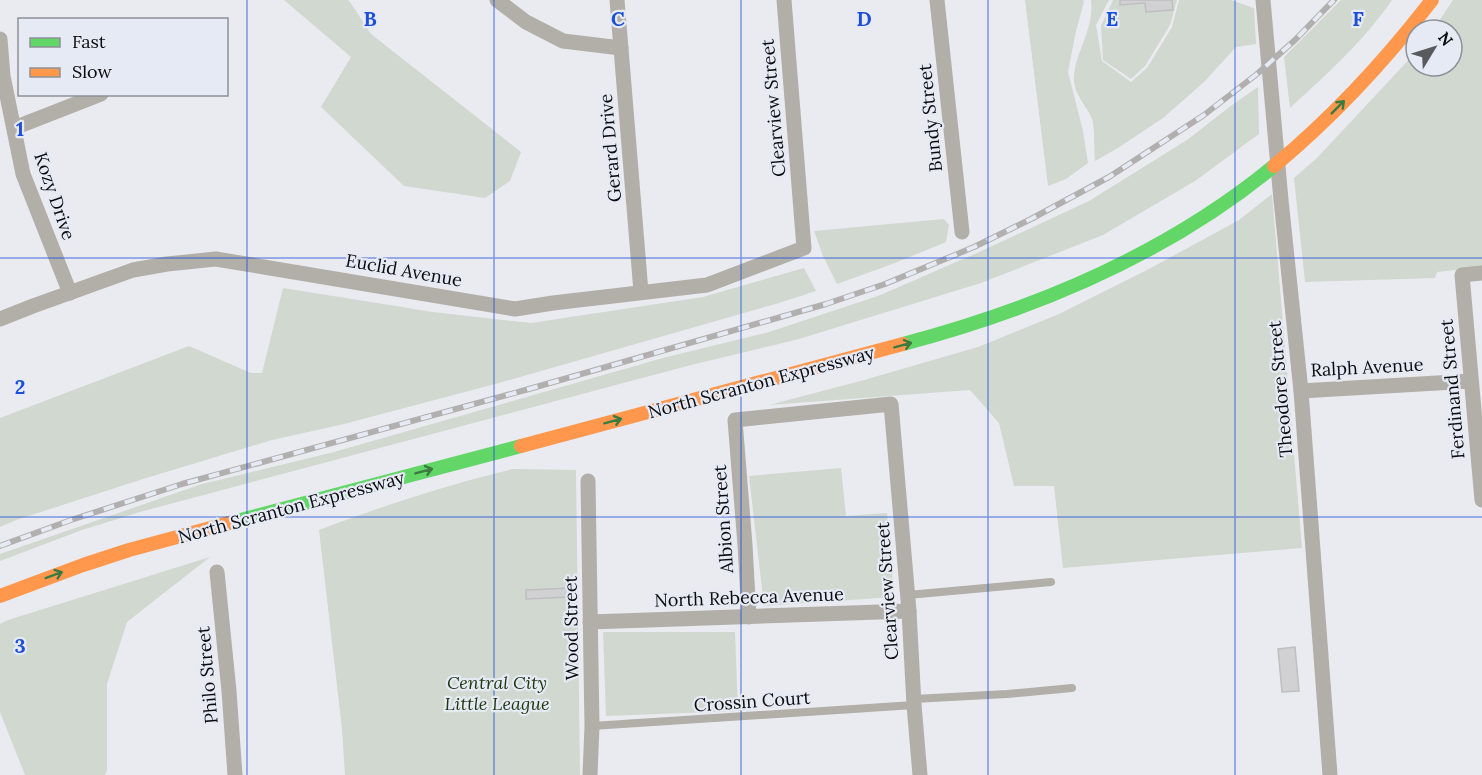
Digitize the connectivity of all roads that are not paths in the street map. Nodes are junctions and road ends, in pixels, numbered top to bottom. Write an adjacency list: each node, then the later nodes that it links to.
1 (497, 0): 8 (street)
2 (617, 0): 8 (street, Gerard Drive)
3 (784, 0): 14 (street, Clearview Street)
4 (938, 0): 13 (street, Bundy Street)
5 (1263, 0): 20 (street, Theodore Street)
6 (1432, 0): 27 (highway, North Scranton Expressway, one-way to 6)
7 (0, 39): 10 (street, Kozy Drive)
8 (621, 48): 17 (street, Gerard Drive)
9 (96, 96): 10 (street)
10 (14, 128): 16 (street, Kozy Drive)
11 (1286, 132): 12 (highway)
12 (1263, 151)
13 (962, 232)
14 (804, 248): 17 (street, Euclid Avenue)
15 (1482, 273): 19 (street, Ferdinand Street)
16 (70, 292): 17 (street, Euclid Avenue); 18 (street, Euclid Avenue)
17 (641, 292)
18 (0, 319)
19 (1471, 381): 20 (street, Ralph Avenue); 23 (street, Ferdinand Street)
20 (1301, 391): 37 (street, Theodore Street)
21 (735, 420): 26 (street, Clearview Street); 29 (street, Albion Street)
22 (588, 481): 30 (street, Wood Street)
23 (1482, 500)
24 (217, 572): 34 (street, Philo Street)
25 (1051, 582): 26 (lane)
26 (908, 595): 28 (street, Clearview Street)
27 (0, 596)
28 (909, 611): 29 (street, North Rebecca Avenue); 32 (street, Clearview Street)
29 (749, 617): 30 (street, North Rebecca Avenue)
30 (590, 622): 33 (street, Wood Street)
31 (1072, 688): 32 (lane, Crossin Court)
32 (914, 702): 33 (lane, Crossin Court); 36 (street, Clearview Street)
33 (592, 726): 35 (street, Wood Street)
34 (235, 775)
35 (590, 775)
36 (920, 775)
37 (1330, 775)

